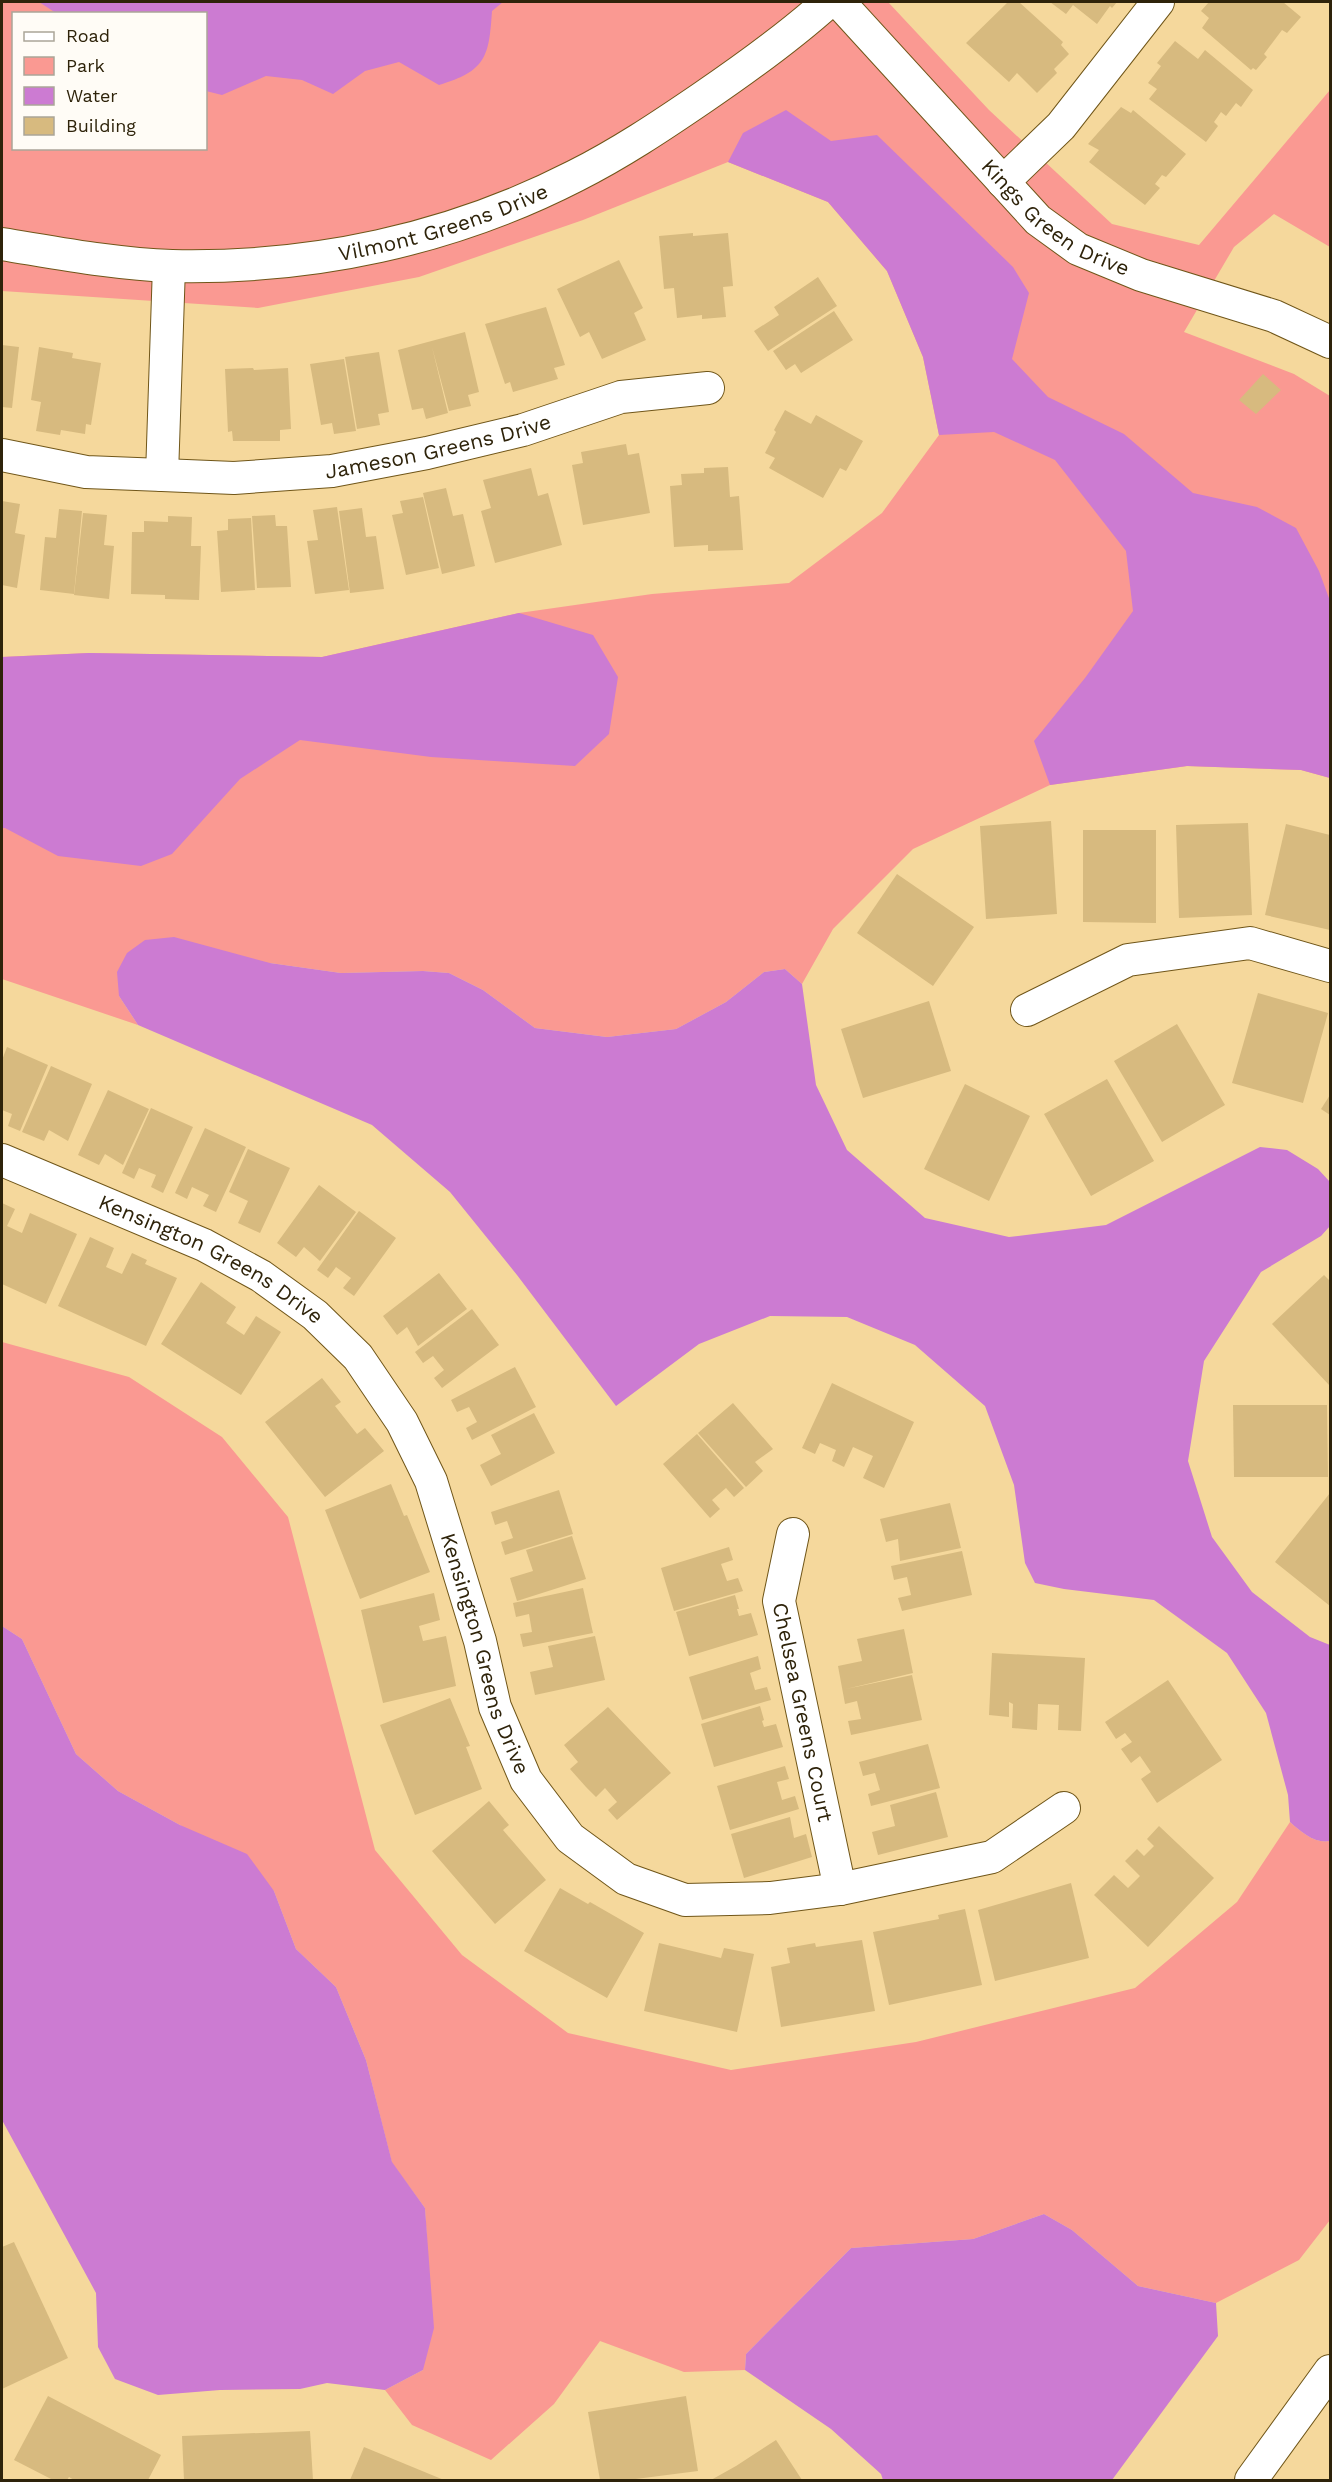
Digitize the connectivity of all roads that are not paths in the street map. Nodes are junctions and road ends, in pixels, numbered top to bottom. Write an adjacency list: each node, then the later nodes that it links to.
1 (828, 2): 6 (street, Vilmont Greens Drive)
2 (839, 2): 4 (street, Kings Green Drive)
3 (1158, 2): 4 (street)
4 (1003, 183): 7 (street, Kings Green Drive)
5 (2, 244): 6 (street, Vilmont Greens Drive)
6 (169, 266): 10 (street)
7 (1330, 342)
8 (708, 388): 10 (street, Jameson Greens Drive)
9 (2, 455): 10 (street, Jameson Greens Drive)
10 (162, 476)
11 (1330, 966): 12 (street)
12 (1027, 1010)
13 (2, 1160): 16 (street, Kensington Greens Drive)
14 (793, 1534): 16 (street, Chelsea Greens Court)
15 (1064, 1808): 16 (street, Kensington Greens Drive)
16 (840, 1889)
17 (1330, 2371): 18 (street)
18 (1251, 2481)

